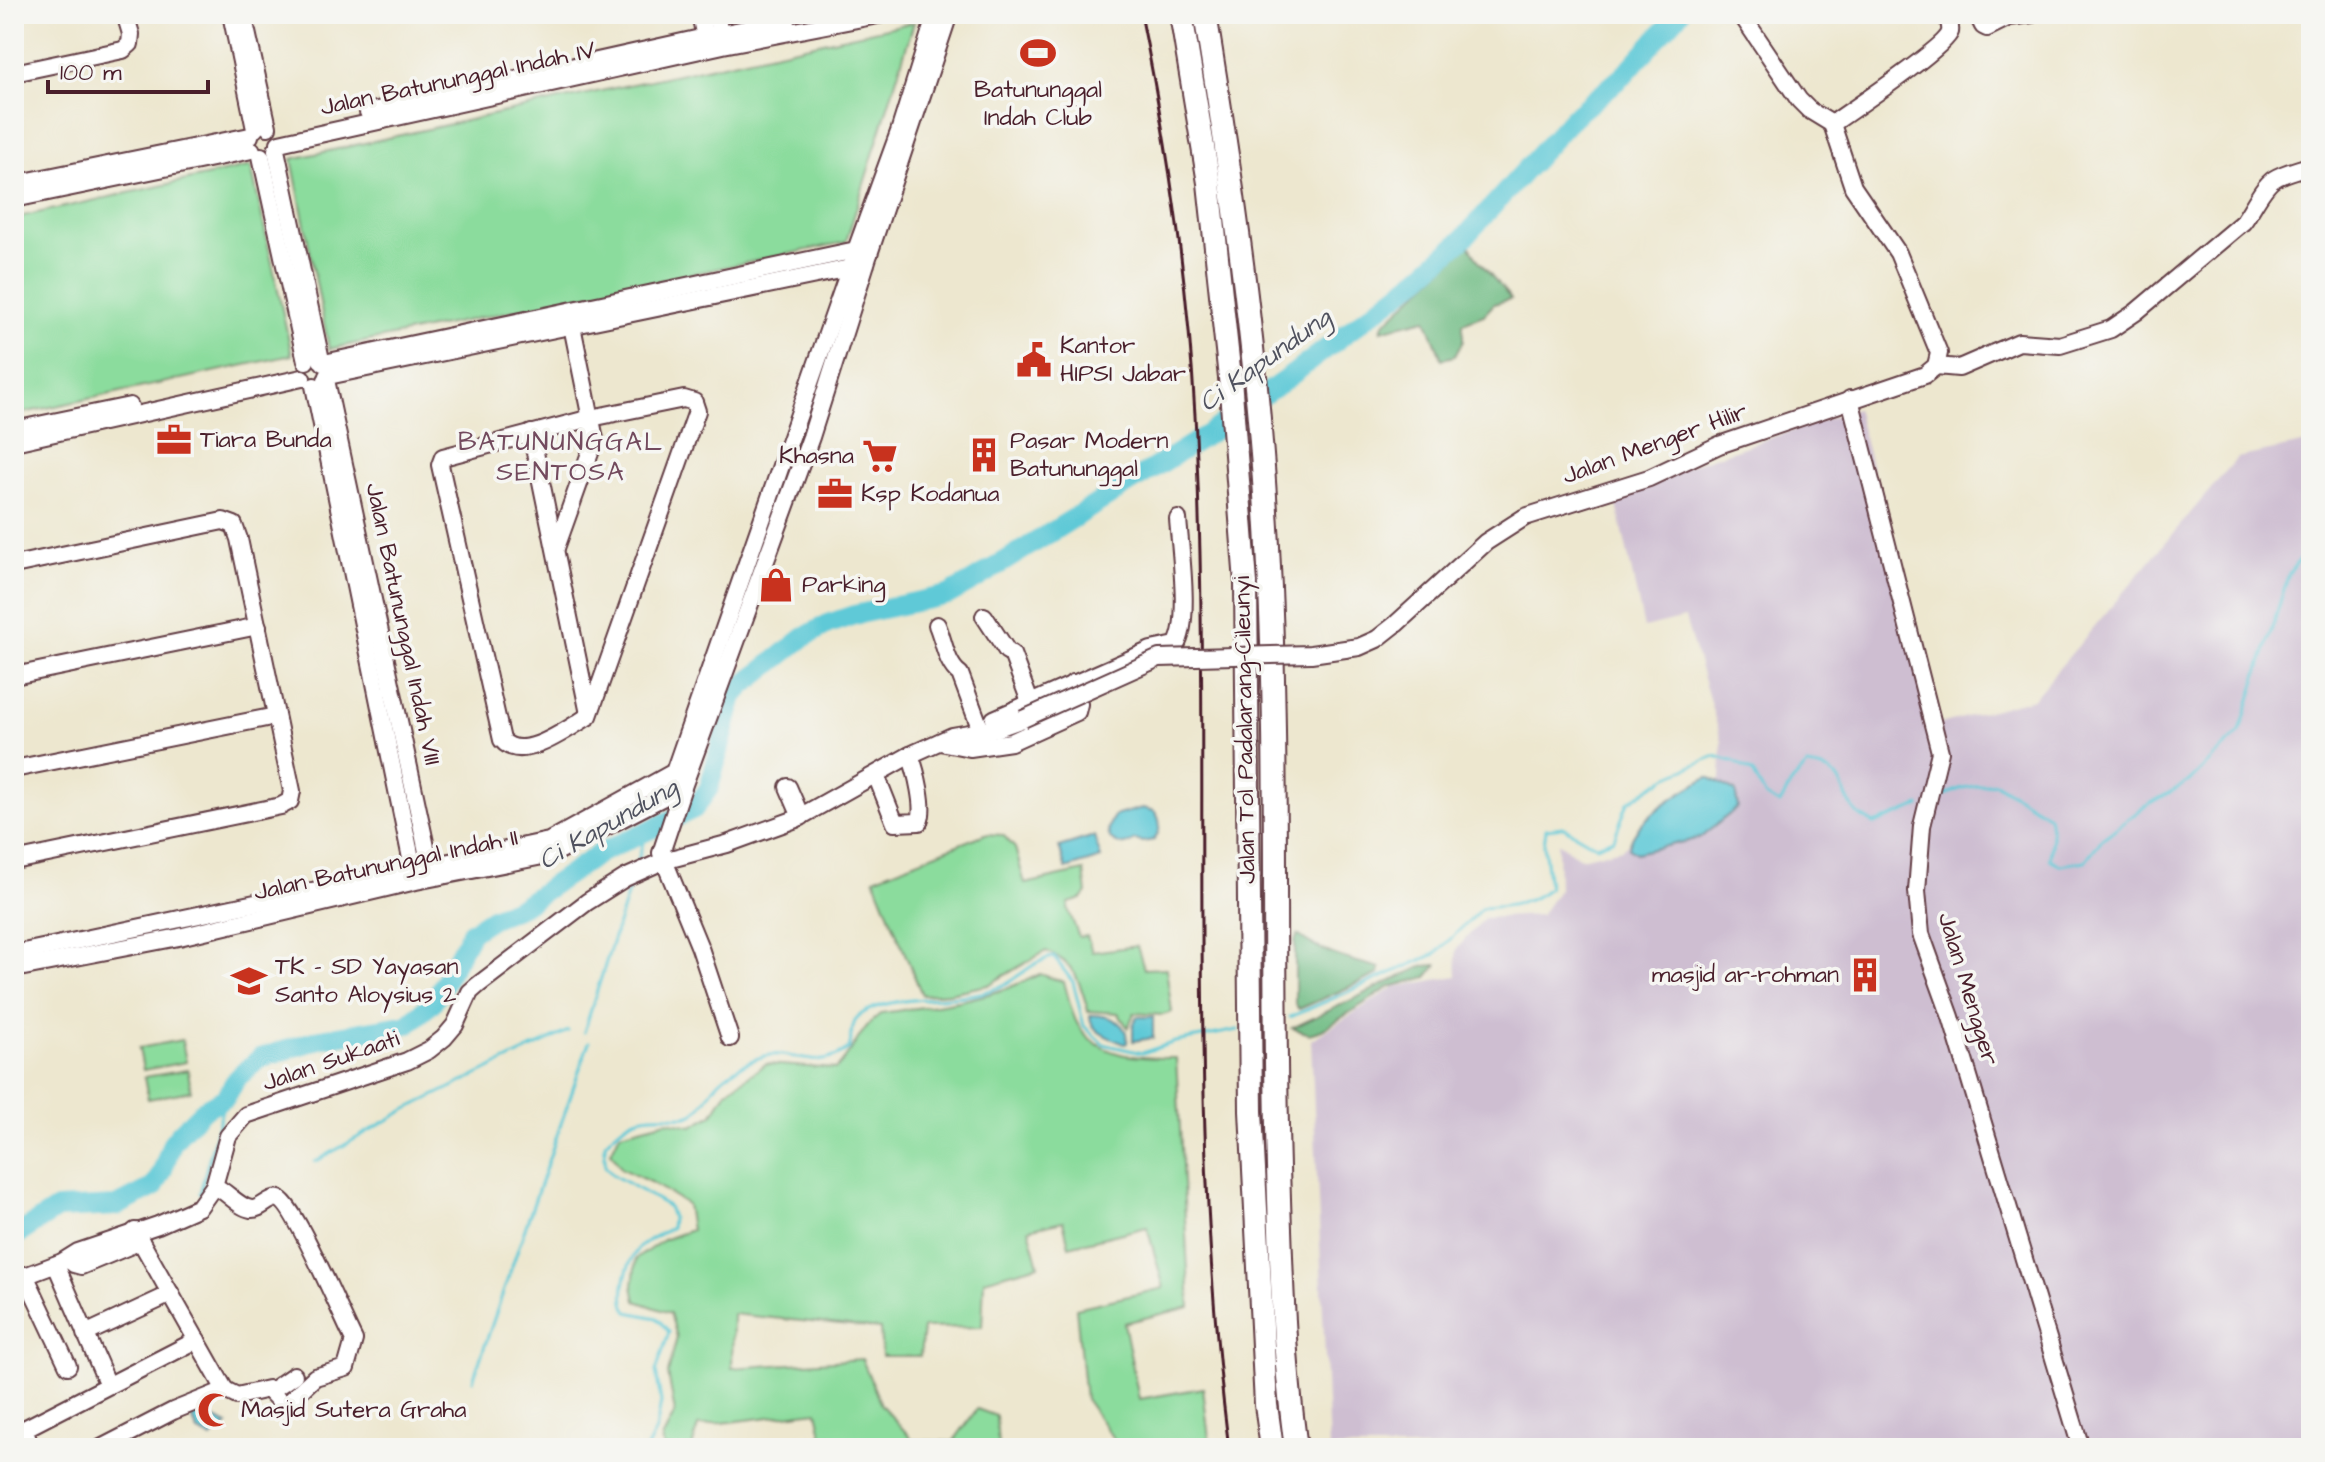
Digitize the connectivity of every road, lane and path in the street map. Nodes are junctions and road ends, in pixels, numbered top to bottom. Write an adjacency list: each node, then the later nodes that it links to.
1 (125, 14): 18 (street)
2 (231, 14): 20 (street, Jalan Batununggal Indah VIII)
3 (243, 14): 20 (street, Jalan Batununggal Indah VIII)
4 (700, 14): 17 (street)
5 (716, 14): 17 (street)
6 (825, 14): 17 (street, Jalan Batununggal Indah IV)
7 (883, 14): 17 (street, Jalan Batununggal Indah IV)
8 (936, 14): 23 (street)
9 (949, 14): 23 (street)
10 (1181, 14): 71 (highway, Jalan Tol Padalarang–Cileunyi)
11 (1205, 14): 72 (highway, Jalan Tol Padalarang–Cileunyi)
12 (1741, 14): 19 (street)
13 (1969, 14): 16 (street)
14 (1977, 14): 15 (street)
15 (2032, 14)
16 (1947, 18): 19 (street)
17 (714, 41): 20 (street, Jalan Batununggal Indah IV)
18 (14, 73)
19 (1832, 124): 25 (street)
20 (265, 141): 22 (street, Jalan Batununggal Indah IV); 26 (street, Jalan Batununggal Indah VIII)
21 (2311, 165): 25 (street, Jalan Menger Hilir)
22 (18, 191)
23 (860, 259): 24 (street); 48 (street)
24 (565, 319): 26 (street); 28 (street)
25 (1936, 366): 27 (street, Jalan Menger Hilir)
26 (315, 372): 29 (street); 31 (street); 53 (street, Jalan Batununggal Indah VIII)
27 (1850, 399): 44 (street, Jalan Menger Hilir, bridge); 73 (street, Jalan Mengger)
28 (586, 420): 30 (street); 33 (street); 42 (street)
29 (14, 431)
30 (531, 433): 33 (street); 42 (street)
31 (14, 442)
32 (1178, 519): 39 (street)
33 (555, 549): 42 (street)
34 (14, 565): 37 (street)
35 (984, 616): 40 (street)
36 (937, 625): 43 (street)
37 (258, 626): 38 (street); 41 (street)
38 (14, 676)
39 (1073, 683): 40 (street); 44 (street)
40 (1030, 702): 43 (street)
41 (276, 716): 46 (street); 52 (street)
42 (589, 716)
43 (979, 725): 44 (street)
44 (945, 739): 45 (street, Jalan Sukaati)
45 (910, 755): 47 (street, Jalan Sukaati); 47 (street)
46 (14, 769)
47 (876, 775): 50 (street, Jalan Sukaati)
48 (678, 787): 51 (street); 53 (street, Jalan Batununggal Indah II)
49 (788, 787): 50 (street)
50 (801, 817): 51 (street, Jalan Sukaati)
51 (662, 857): 56 (street); 57 (street, Jalan Sukaati)
52 (14, 861)
53 (422, 873): 54 (street, Jalan Batununggal Indah II); 55 (street, Jalan Batununggal Indah II)
54 (14, 954)
55 (14, 969)
56 (730, 1038)
57 (214, 1186): 58 (street); 68 (street)
58 (140, 1240): 59 (street); 61 (street)
59 (62, 1262): 60 (street); 62 (street)
60 (20, 1278): 64 (street)
61 (171, 1294): 62 (street); 63 (street)
62 (85, 1334): 66 (street)
63 (197, 1340): 66 (street); 67 (street)
64 (68, 1366)
65 (294, 1375): 68 (street)
66 (108, 1385): 69 (street)
67 (225, 1390): 68 (street); 70 (street)
68 (270, 1390)
69 (31, 1448)
70 (101, 1448)
71 (1272, 1448)
72 (1296, 1448)
73 (2081, 1448)

